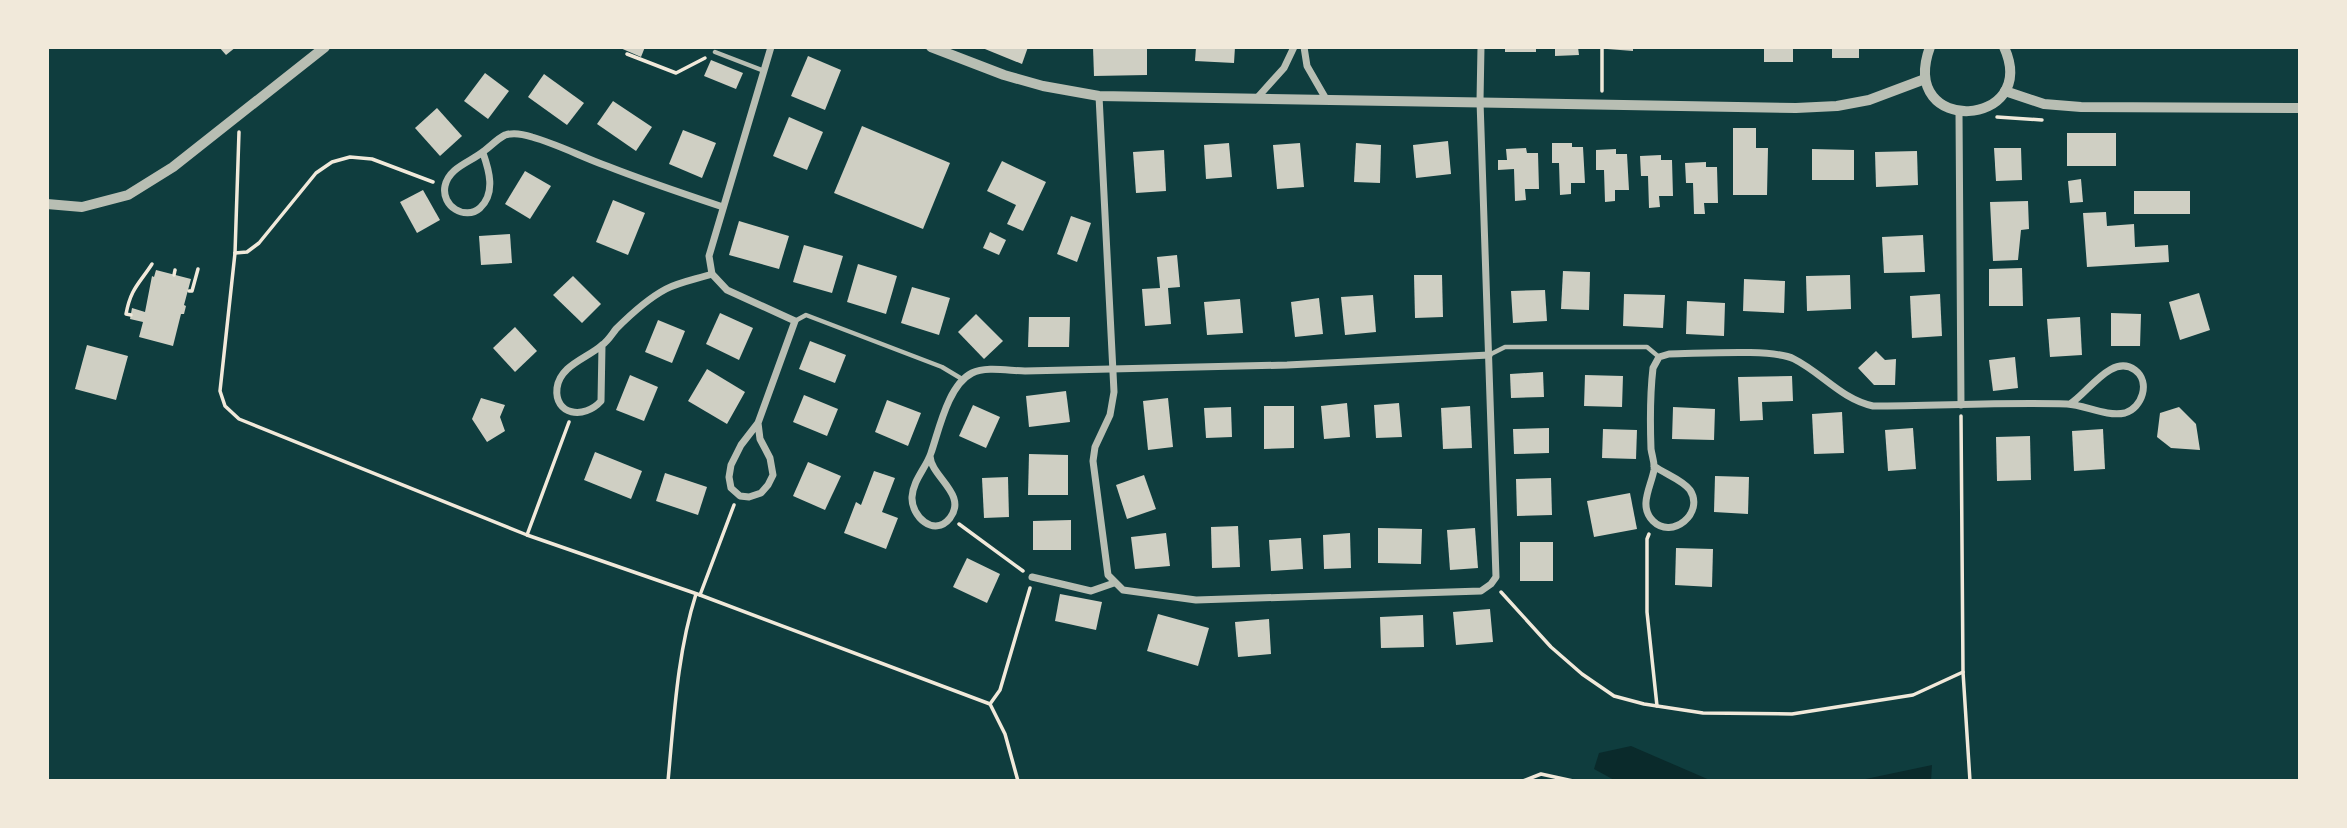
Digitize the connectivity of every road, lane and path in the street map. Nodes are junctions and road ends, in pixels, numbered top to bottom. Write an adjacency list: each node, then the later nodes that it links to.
1 (326, 47): 22 (street)
2 (771, 47): 12 (street)
3 (931, 47): 15 (street)
4 (1294, 47): 16 (street)
5 (1304, 47): 17 (street)
6 (1481, 47): 18 (street)
7 (1602, 47): 19 (path)
8 (1930, 47): 13 (street)
9 (2004, 47): 14 (street)
10 (715, 52): 11 (path); 12 (lane)
11 (627, 54)
12 (764, 71): 28 (street)
13 (1924, 79): 19 (street); 21 (street)
14 (2005, 91): 20 (street); 21 (street)
15 (1099, 96): 16 (street); 39 (street)
16 (1257, 98): 17 (street)
17 (1326, 99): 18 (street)
18 (1480, 101): 19 (street); 37 (street)
19 (1602, 104)
20 (2300, 108)
21 (1959, 113): 42 (street)
22 (240, 116): 27 (street); 29 (path)
23 (1990, 117): 24 (path)
24 (2053, 120)
25 (483, 153): 26 (street); 26 (street); 28 (street)
26 (445, 187): 29 (path)
27 (47, 204)
28 (723, 207): 32 (street)
29 (235, 253): 50 (path)
30 (152, 264): 34 (path)
31 (198, 269): 33 (path)
32 (712, 275): 35 (street); 36 (street)
33 (189, 291)
34 (131, 315)
35 (795, 321): 40 (lane); 44 (street)
36 (602, 346): 43 (street); 43 (street)
37 (1489, 355): 38 (lane); 39 (street); 53 (street)
38 (1659, 357): 42 (street); 46 (street)
39 (1114, 368): 40 (street); 52 (street)
40 (964, 380): 45 (street)
41 (2070, 404): 41 (street); 42 (street)
42 (1961, 405): 55 (path)
43 (573, 413): 50 (path)
44 (758, 423): 47 (street); 47 (street)
45 (930, 456): 48 (street); 48 (street)
46 (1654, 466): 49 (street); 49 (street)
47 (740, 496): 54 (path)
48 (951, 517): 51 (path)
49 (1654, 522): 57 (path)
50 (527, 535): 54 (path)
51 (1032, 577): 52 (street); 56 (path)
52 (1114, 583): 53 (street)
53 (1491, 584): 57 (path)
54 (698, 594): 56 (path); 58 (path)
55 (1963, 672): 57 (path); 62 (path)
56 (989, 704): 59 (path)
57 (1657, 706)
58 (668, 781)
59 (1018, 781)
60 (1523, 781): 61 (path)
61 (1573, 781)
62 (1970, 781)

